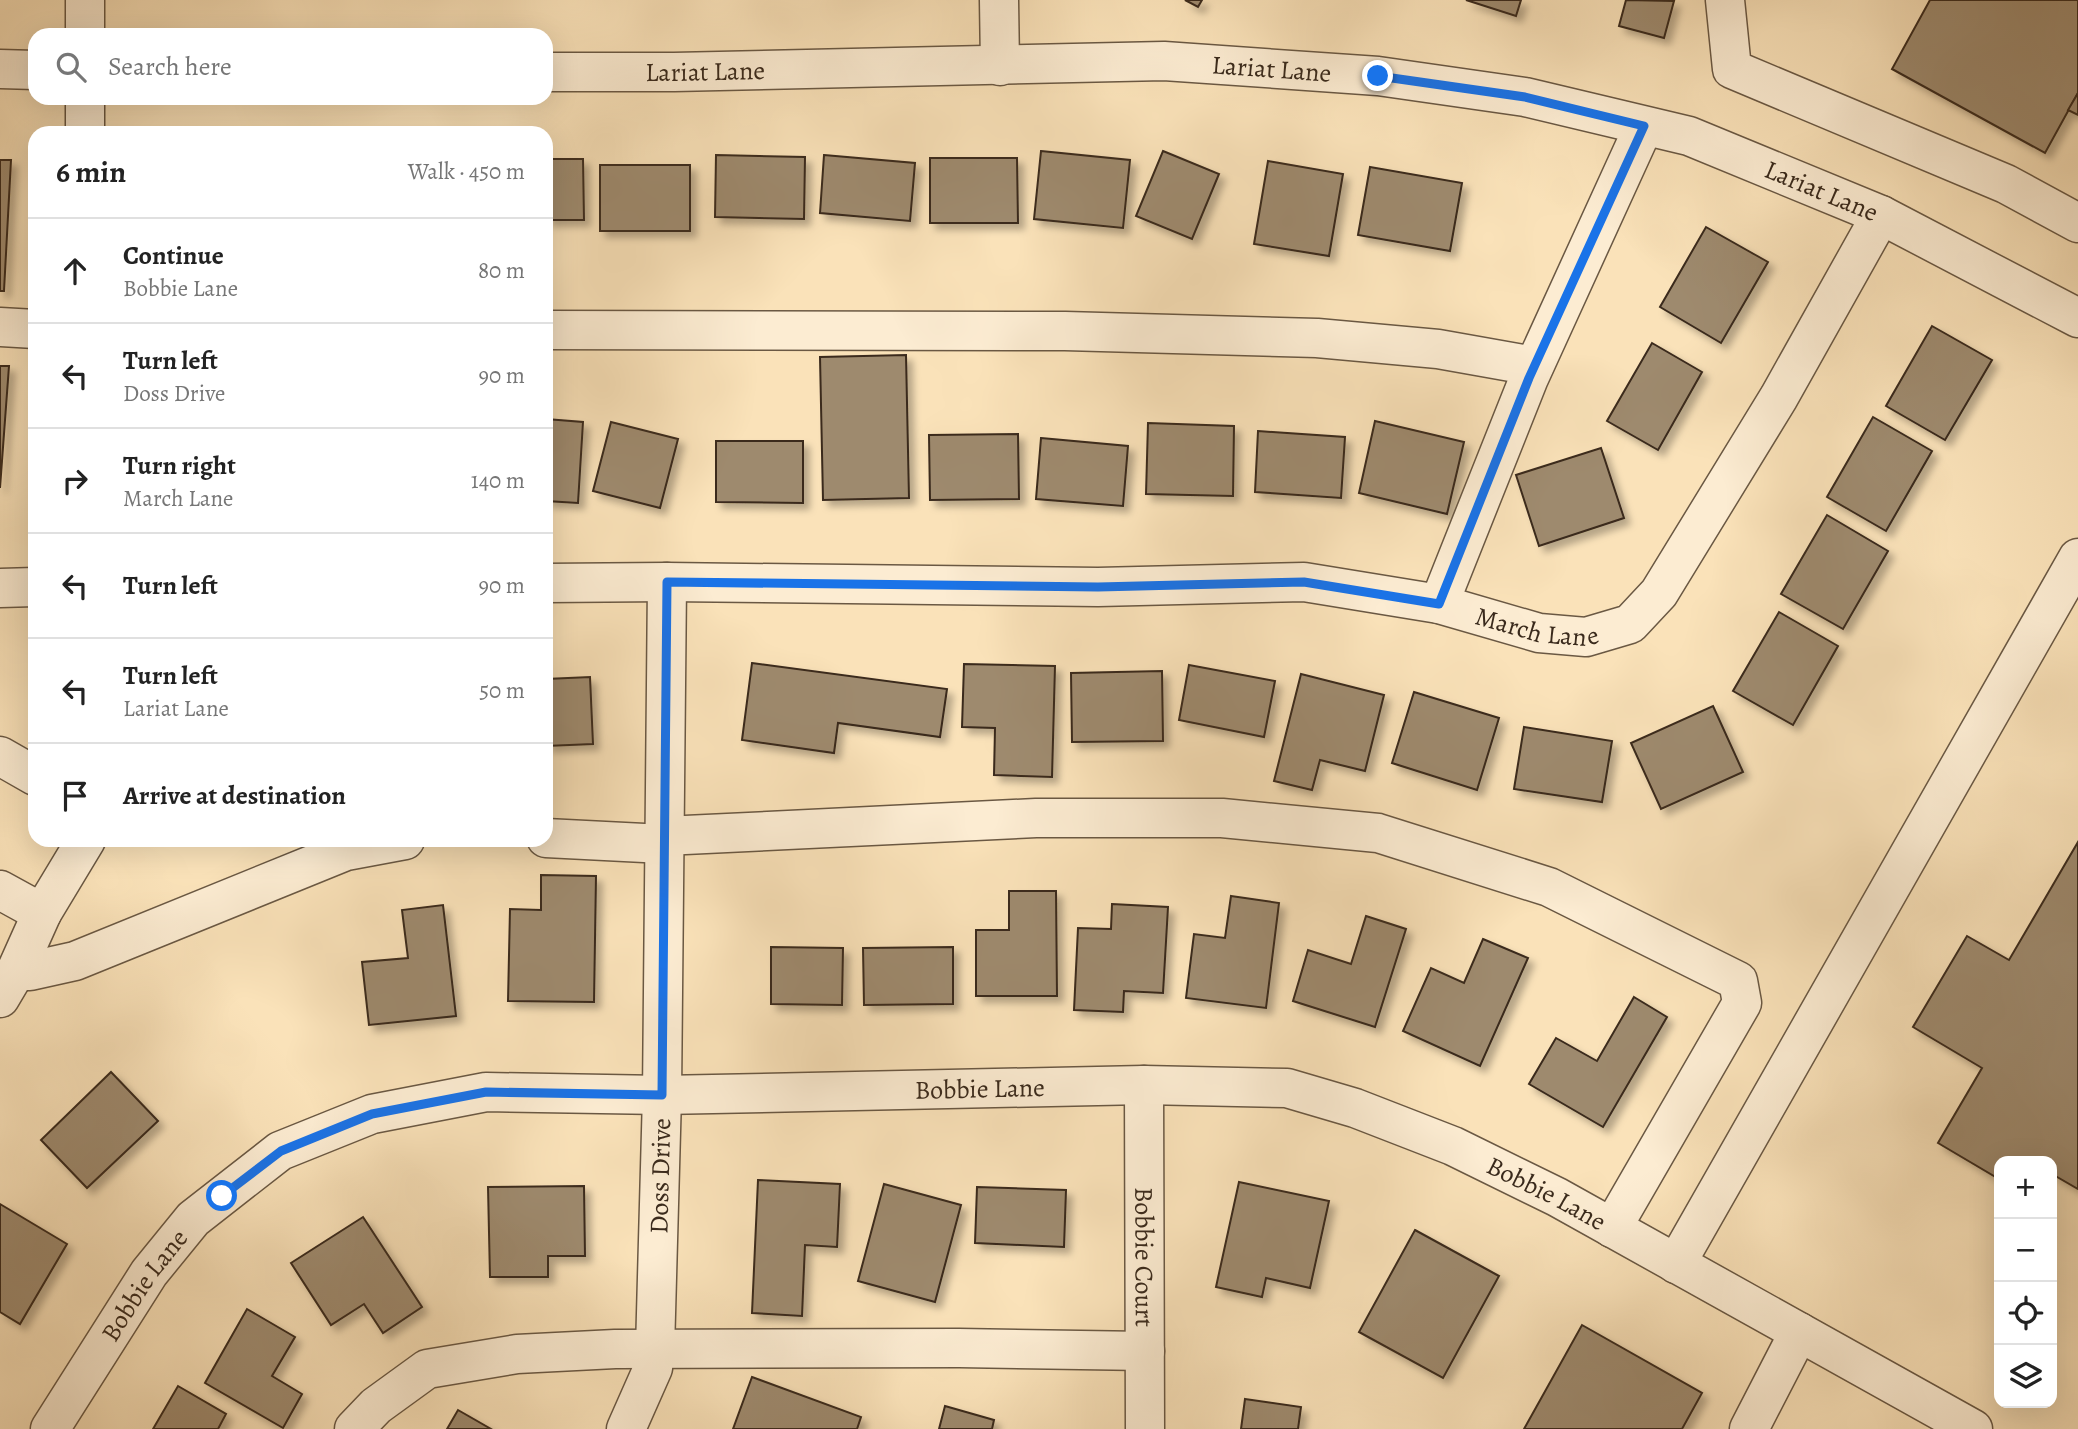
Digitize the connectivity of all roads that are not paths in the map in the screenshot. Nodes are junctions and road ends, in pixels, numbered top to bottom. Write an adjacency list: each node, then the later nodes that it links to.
1 (85, 0): 4 (street)
2 (999, 0): 5 (street)
3 (1724, 0): 13 (street)
4 (85, 28)
5 (1000, 66): 8 (street, Lariat Lane); 11 (street, Lariat Lane)
6 (0, 69): 7 (street)
7 (28, 70)
8 (553, 72)
9 (85, 105): 10 (street)
10 (85, 126)
11 (1644, 126): 12 (street, Lariat Lane); 18 (street)
12 (1881, 215): 14 (street, Lariat Lane); 24 (street, March Lane)
13 (2078, 223)
14 (2078, 318)
15 (0, 327): 16 (street)
16 (28, 329)
17 (553, 330): 18 (street)
18 (1534, 366): 24 (street)
19 (2078, 558): 37 (street)
20 (667, 582): 21 (street, March Lane); 24 (street, March Lane); 28 (street, Doss Drive)
21 (553, 583)
22 (0, 587): 23 (street)
23 (28, 587)
24 (1439, 604)
25 (0, 756): 26 (street)
26 (28, 772)
27 (553, 838): 28 (street)
28 (664, 840): 35 (street, Doss Drive); 36 (street)
29 (82, 847): 32 (street)
30 (367, 847): 33 (street)
31 (0, 890): 32 (street)
32 (42, 913): 33 (street)
33 (8, 985)
34 (1144, 1085): 35 (street, Bobbie Lane); 36 (street, Bobbie Lane); 40 (street, Bobbie Court)
35 (662, 1095): 39 (street, Doss Drive); 41 (street, Bobbie Lane)
36 (1612, 1228): 37 (street, Bobbie Lane)
37 (1676, 1264): 38 (street, Bobbie Lane)
38 (1799, 1332): 45 (street); 46 (street, Bobbie Lane)
39 (655, 1350): 40 (street); 42 (street); 43 (street, Doss Drive)
40 (1145, 1351): 44 (street, Bobbie Court)
41 (50, 1429)
42 (354, 1429)
43 (626, 1429)
44 (1145, 1429)
45 (1749, 1429)
46 (1973, 1429)

